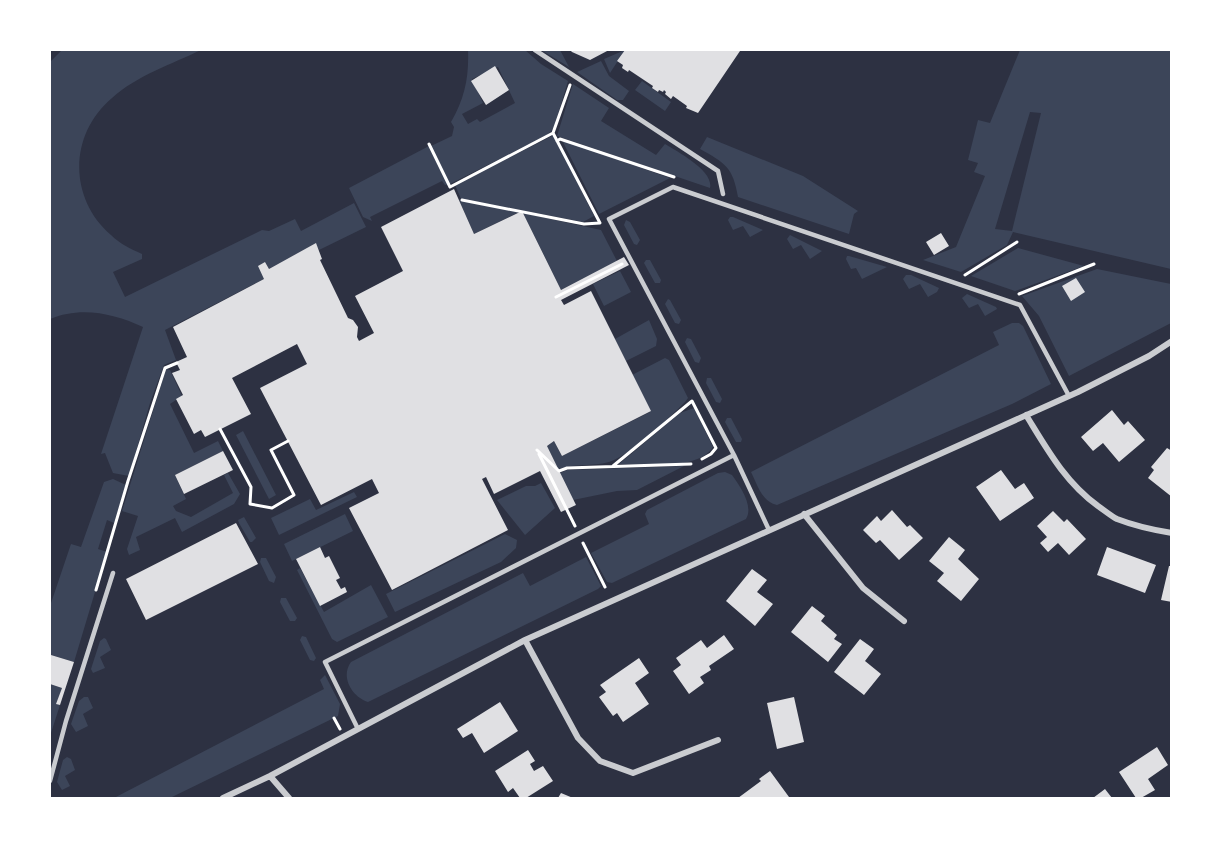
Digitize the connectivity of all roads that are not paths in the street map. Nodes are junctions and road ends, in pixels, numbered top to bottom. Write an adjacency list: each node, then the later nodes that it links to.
1 (535, 50): 2 (lane)
2 (723, 194)
3 (1172, 340): 4 (street)
4 (1069, 396): 5 (street); 6 (lane)
5 (1026, 415): 7 (street); 9 (street)
6 (734, 455): 8 (lane); 13 (lane)
7 (804, 514): 8 (street); 11 (street)
8 (769, 530): 12 (street)
9 (1172, 533)
10 (113, 573): 16 (lane)
11 (904, 621)
12 (525, 640): 13 (street); 14 (street)
13 (358, 729): 15 (street)
14 (718, 740)
15 (270, 776): 17 (street); 18 (street)
16 (50, 781)
17 (223, 798)
18 (289, 798)

